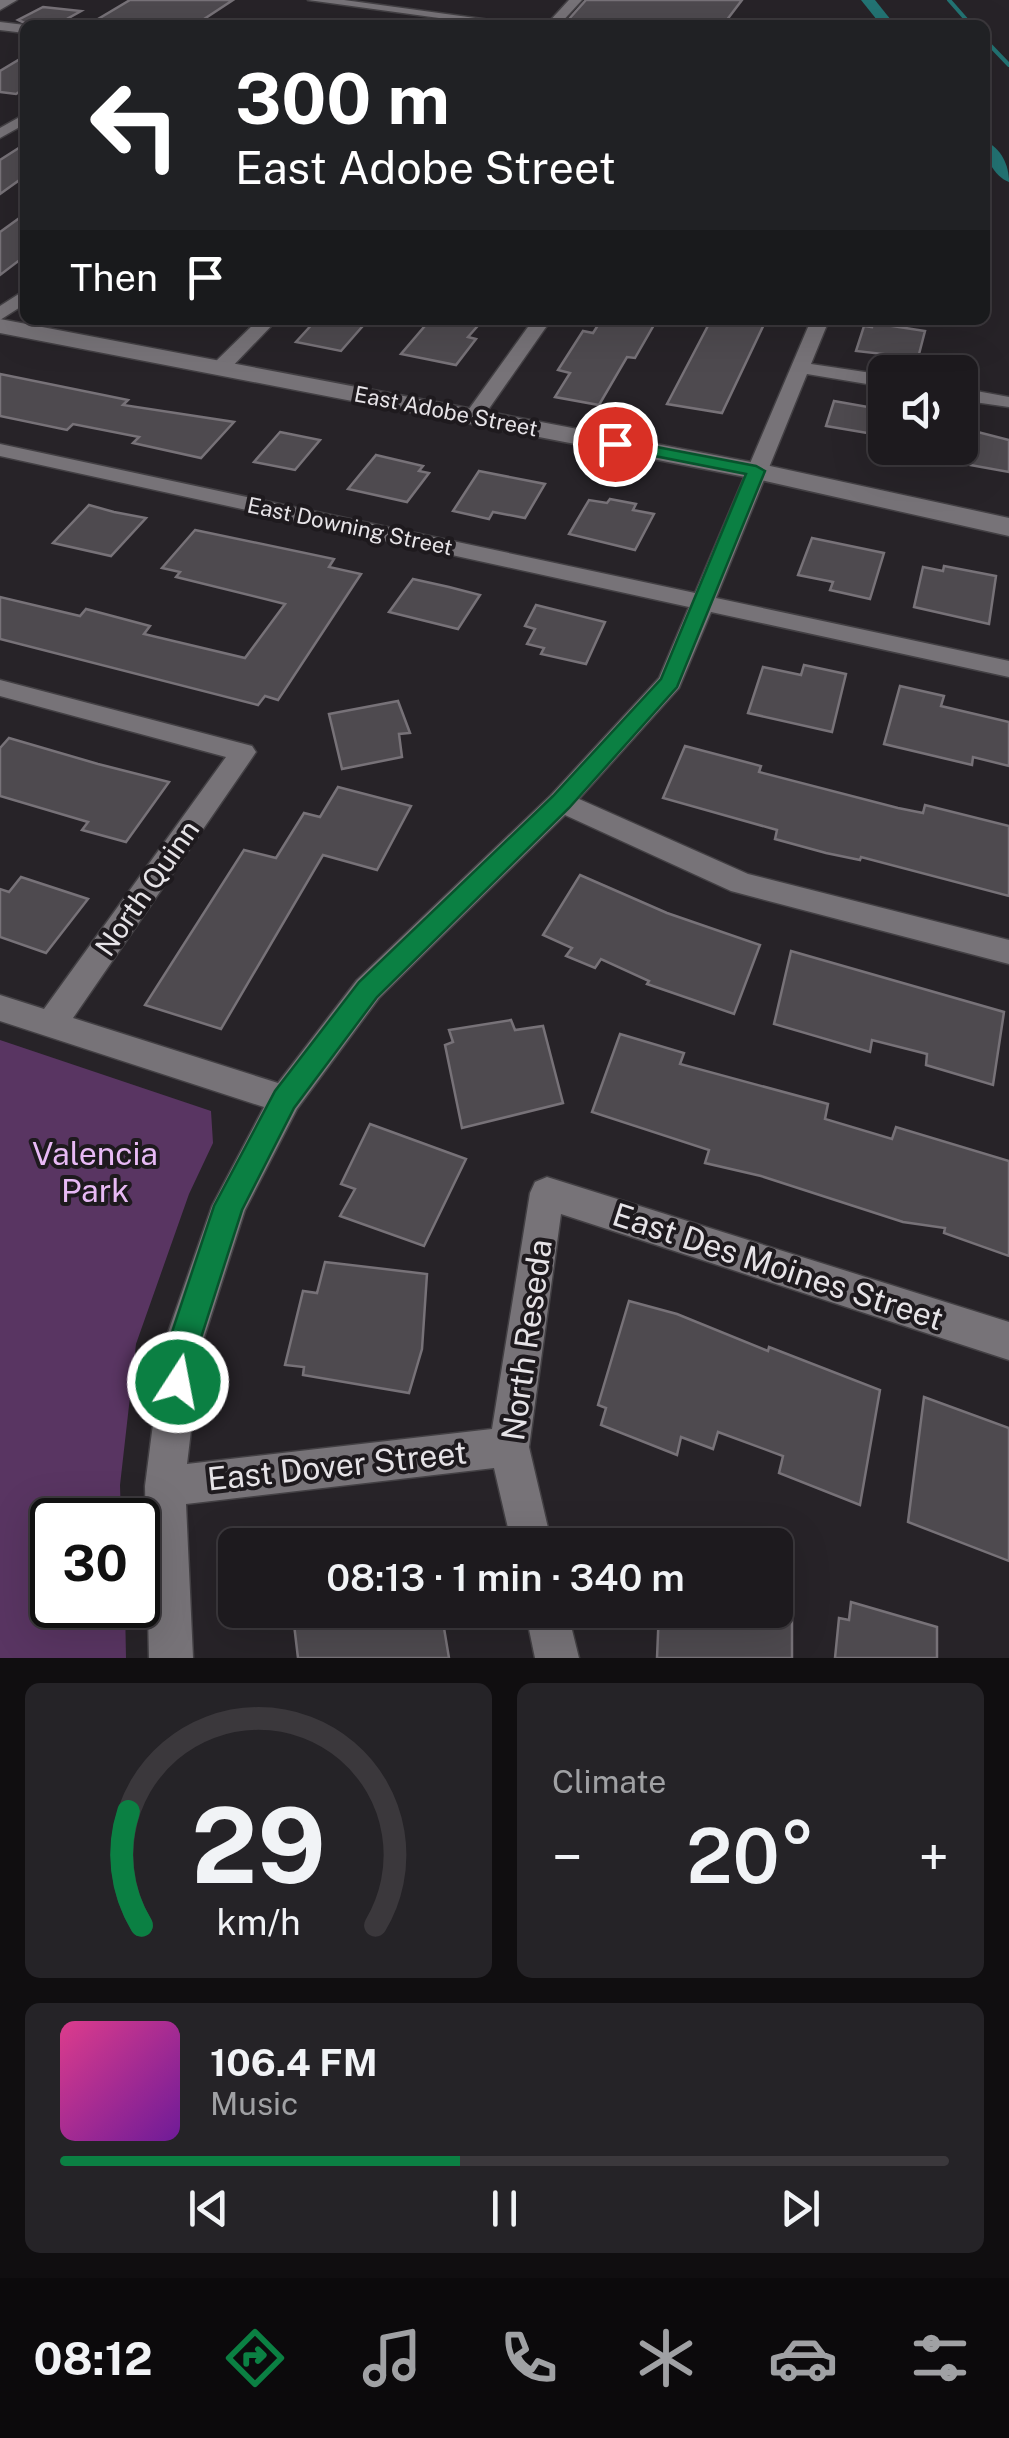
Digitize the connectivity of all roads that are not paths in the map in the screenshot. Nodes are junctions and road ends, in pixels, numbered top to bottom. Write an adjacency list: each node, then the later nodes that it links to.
1 (9, 0): 4 (street)
2 (314, 0): 5 (street)
3 (576, 0): 8 (street)
4 (0, 4)
5 (351, 4): 6 (street); 7 (street)
6 (337, 15)
7 (481, 20)
8 (557, 20)
9 (20, 299): 10 (street)
10 (0, 315)
11 (263, 325): 15 (street)
12 (538, 325): 20 (street)
13 (818, 325): 16 (street)
14 (0, 326): 15 (street, East Adobe Street)
15 (220, 368): 20 (street, East Adobe Street)
16 (802, 368): 17 (street); 22 (street)
17 (868, 379)
18 (978, 397): 19 (street)
19 (1007, 402)
20 (474, 416): 22 (street, East Adobe Street)
21 (0, 450): 24 (street, East Downing Street)
22 (756, 471): 23 (street, East Adobe Street); 24 (street)
23 (1009, 527)
24 (700, 603): 25 (street, East Downing Street); 27 (street)
25 (1009, 670)
26 (0, 688): 30 (street, North Quinn)
27 (561, 802): 28 (street); 31 (street)
28 (1009, 952)
29 (0, 1008): 30 (street)
30 (51, 1024): 31 (street)
31 (284, 1099): 35 (street)
32 (547, 1193): 33 (street, East Des Moines Street); 34 (street, North Reseda)
33 (1009, 1340)
34 (510, 1447): 35 (street, East Dover Street); 36 (street, North Reseda)
35 (165, 1486): 38 (street)
36 (528, 1528)
37 (550, 1628): 39 (street)
38 (171, 1658)
39 (557, 1658)

